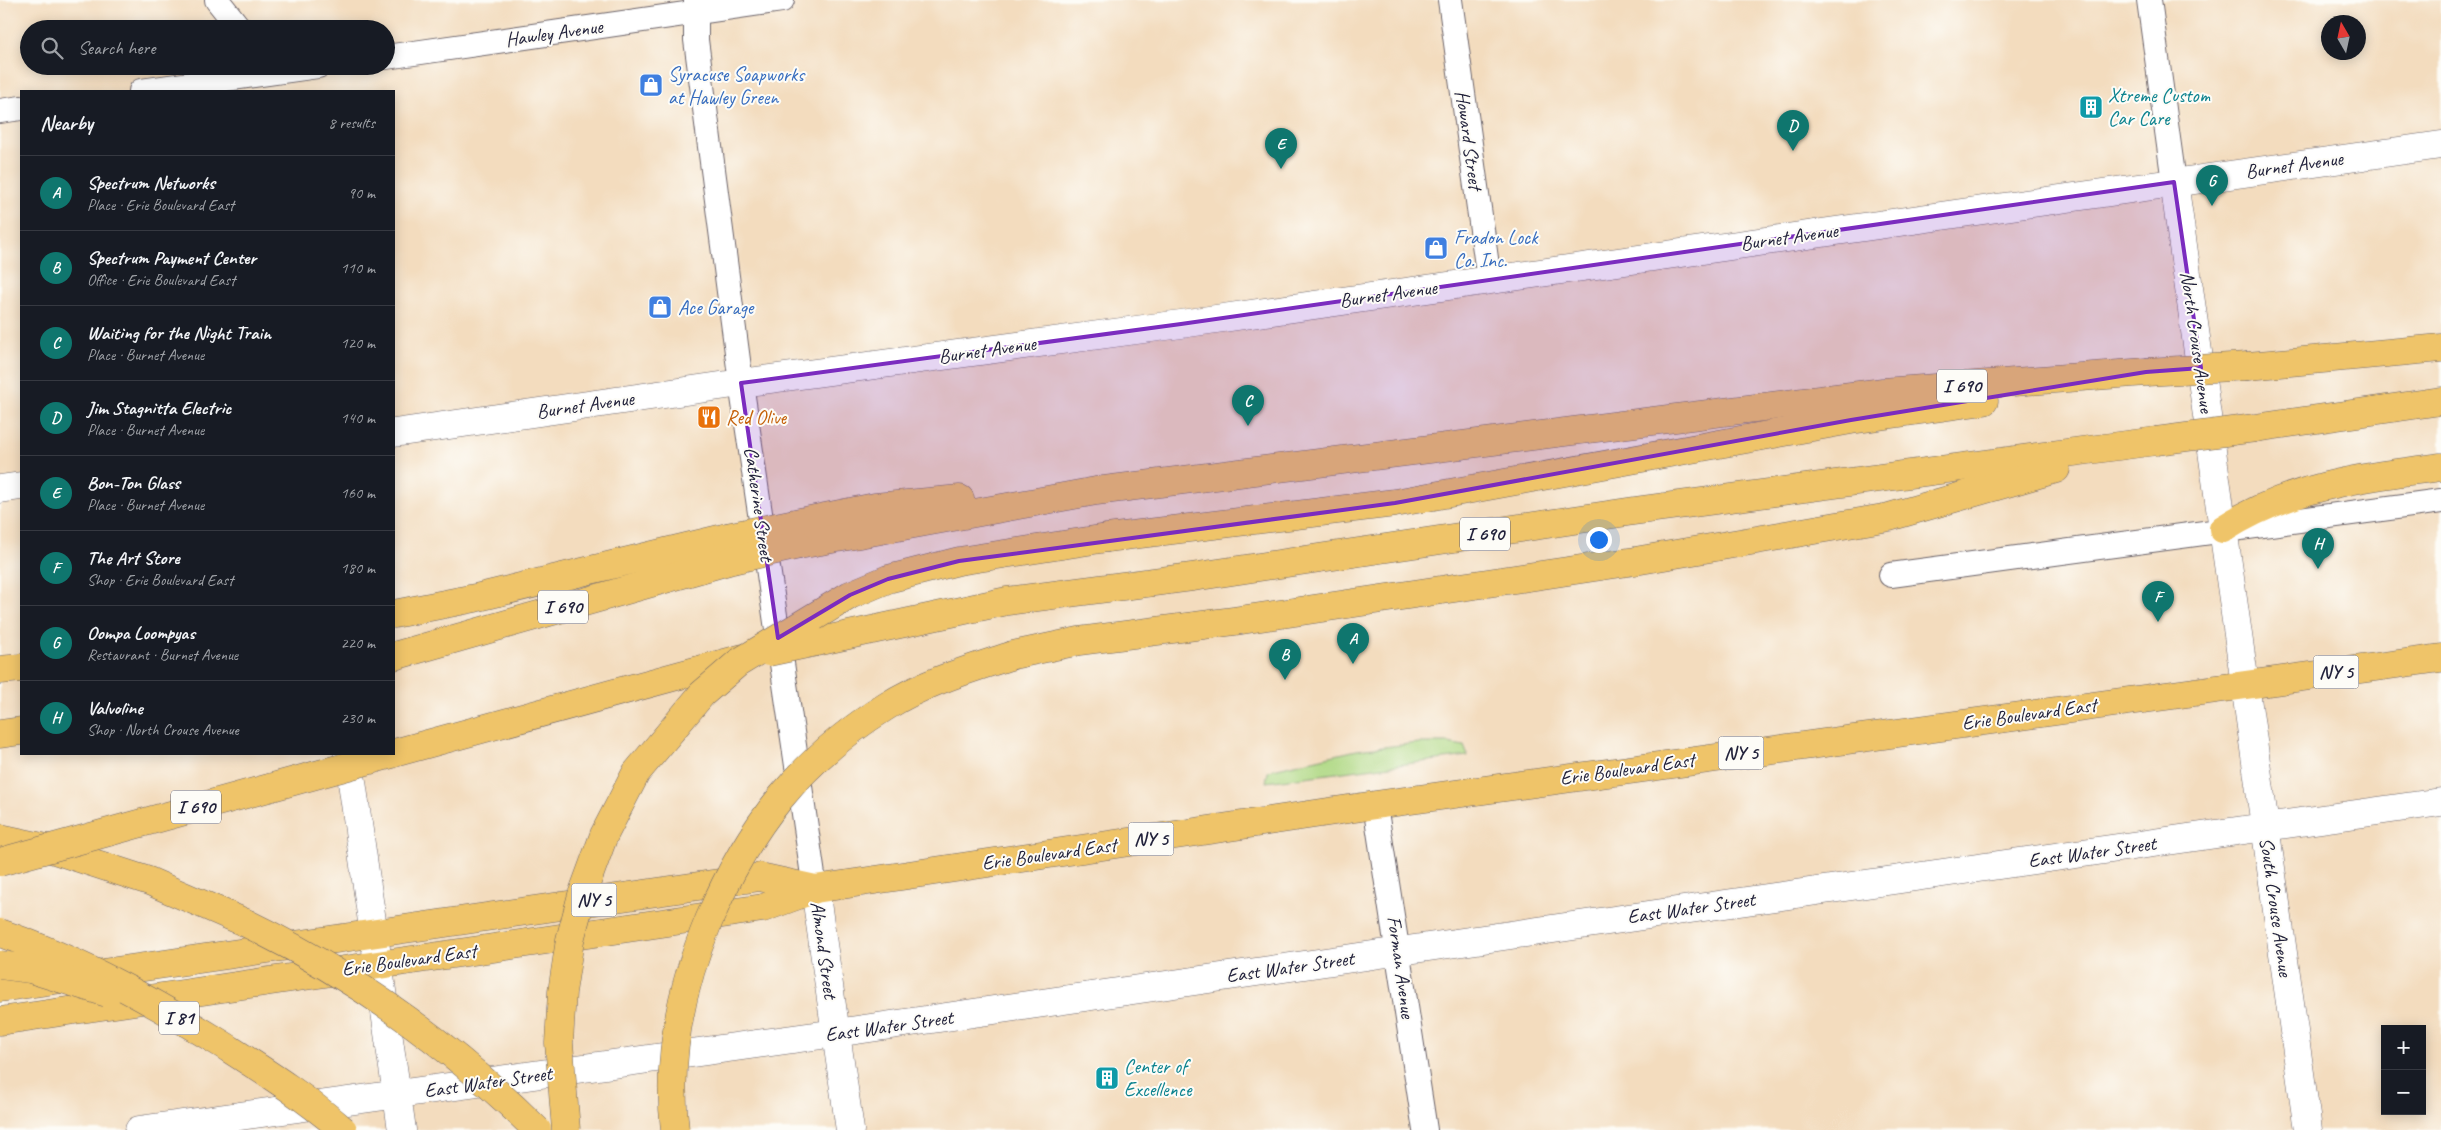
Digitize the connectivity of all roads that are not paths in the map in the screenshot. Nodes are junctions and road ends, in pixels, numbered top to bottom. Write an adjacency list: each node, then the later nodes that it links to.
1 (217, 0): 6 (street)
2 (782, 0): 5 (street, Hawley Avenue)
3 (1450, 0): 15 (street, Howard Street)
4 (2149, 0): 14 (street, North Crouse Avenue)
5 (701, 4): 7 (street, Hawley Avenue); 18 (street, Catherine Street)
6 (233, 20)
7 (395, 55)
8 (271, 75): 9 (street)
9 (255, 78): 10 (street)
10 (150, 90)
11 (20, 108): 12 (street)
12 (0, 111)
13 (2441, 144): 14 (street, Burnet Avenue)
14 (2174, 182): 15 (street, Burnet Avenue); 26 (street, North Crouse Avenue)
15 (1489, 280): 18 (street, Burnet Avenue)
16 (2441, 348): 17 (main road, I 690, bridge)
17 (2146, 372): 27 (main road, I 690, bridge); 60 (main road, bridge)
18 (742, 382): 20 (street, Burnet Avenue); 45 (street, Catherine Street)
19 (2441, 401): 21 (main road, I 690, bridge)
20 (395, 433)
21 (2156, 441): 37 (main road, I 690, bridge); 61 (main road, bridge)
22 (2441, 467): 26 (main road)
23 (20, 486): 24 (street)
24 (0, 489)
25 (2441, 501): 26 (street)
26 (2224, 529): 28 (street); 34 (street, North Crouse Avenue)
27 (730, 549): 29 (main road); 30 (main road, I 690)
28 (1890, 575)
29 (395, 614)
30 (395, 656)
31 (2441, 658): 34 (main road, Erie Boulevard East / NY 5)
32 (20, 668): 33 (main road)
33 (0, 670)
34 (2245, 684): 41 (main road, Erie Boulevard East / NY 5); 42 (street, South Crouse Avenue)
35 (20, 731): 36 (main road)
36 (0, 734)
37 (395, 753)
38 (348, 755): 46 (street)
39 (389, 755): 44 (main road, I 690, bridge)
40 (2441, 802): 42 (street, East Water Street)
41 (1375, 805): 45 (main road, Erie Boulevard East / NY 5); 48 (street, Forman Avenue)
42 (2264, 828): 48 (street, East Water Street); 64 (street, South Crouse Avenue)
43 (0, 838): 59 (main road, bridge)
44 (0, 862)
45 (815, 889): 46 (main road, Erie Boulevard East / NY 5); 49 (main road, Erie Boulevard East / NY 5); 54 (street, Almond Street)
46 (373, 932): 49 (street); 51 (main road, Erie Boulevard East / NY 5)
47 (0, 933): 53 (main road, I 81, bridge)
48 (1398, 951): 54 (street, East Water Street); 63 (street, Forman Avenue)
49 (378, 964): 52 (main road, Erie Boulevard East / NY 5); 55 (street)
50 (0, 965): 53 (main road, bridge)
51 (0, 988)
52 (0, 1021)
53 (188, 1023): 57 (main road, I 81, bridge)
54 (836, 1033): 55 (street, East Water Street); 62 (street, Almond Street)
55 (397, 1094): 56 (street, East Water Street); 58 (street)
56 (139, 1130)
57 (343, 1130)
58 (402, 1130)
59 (537, 1130)
60 (566, 1130)
61 (675, 1130)
62 (850, 1130)
63 (1425, 1130)
64 (2308, 1130)

